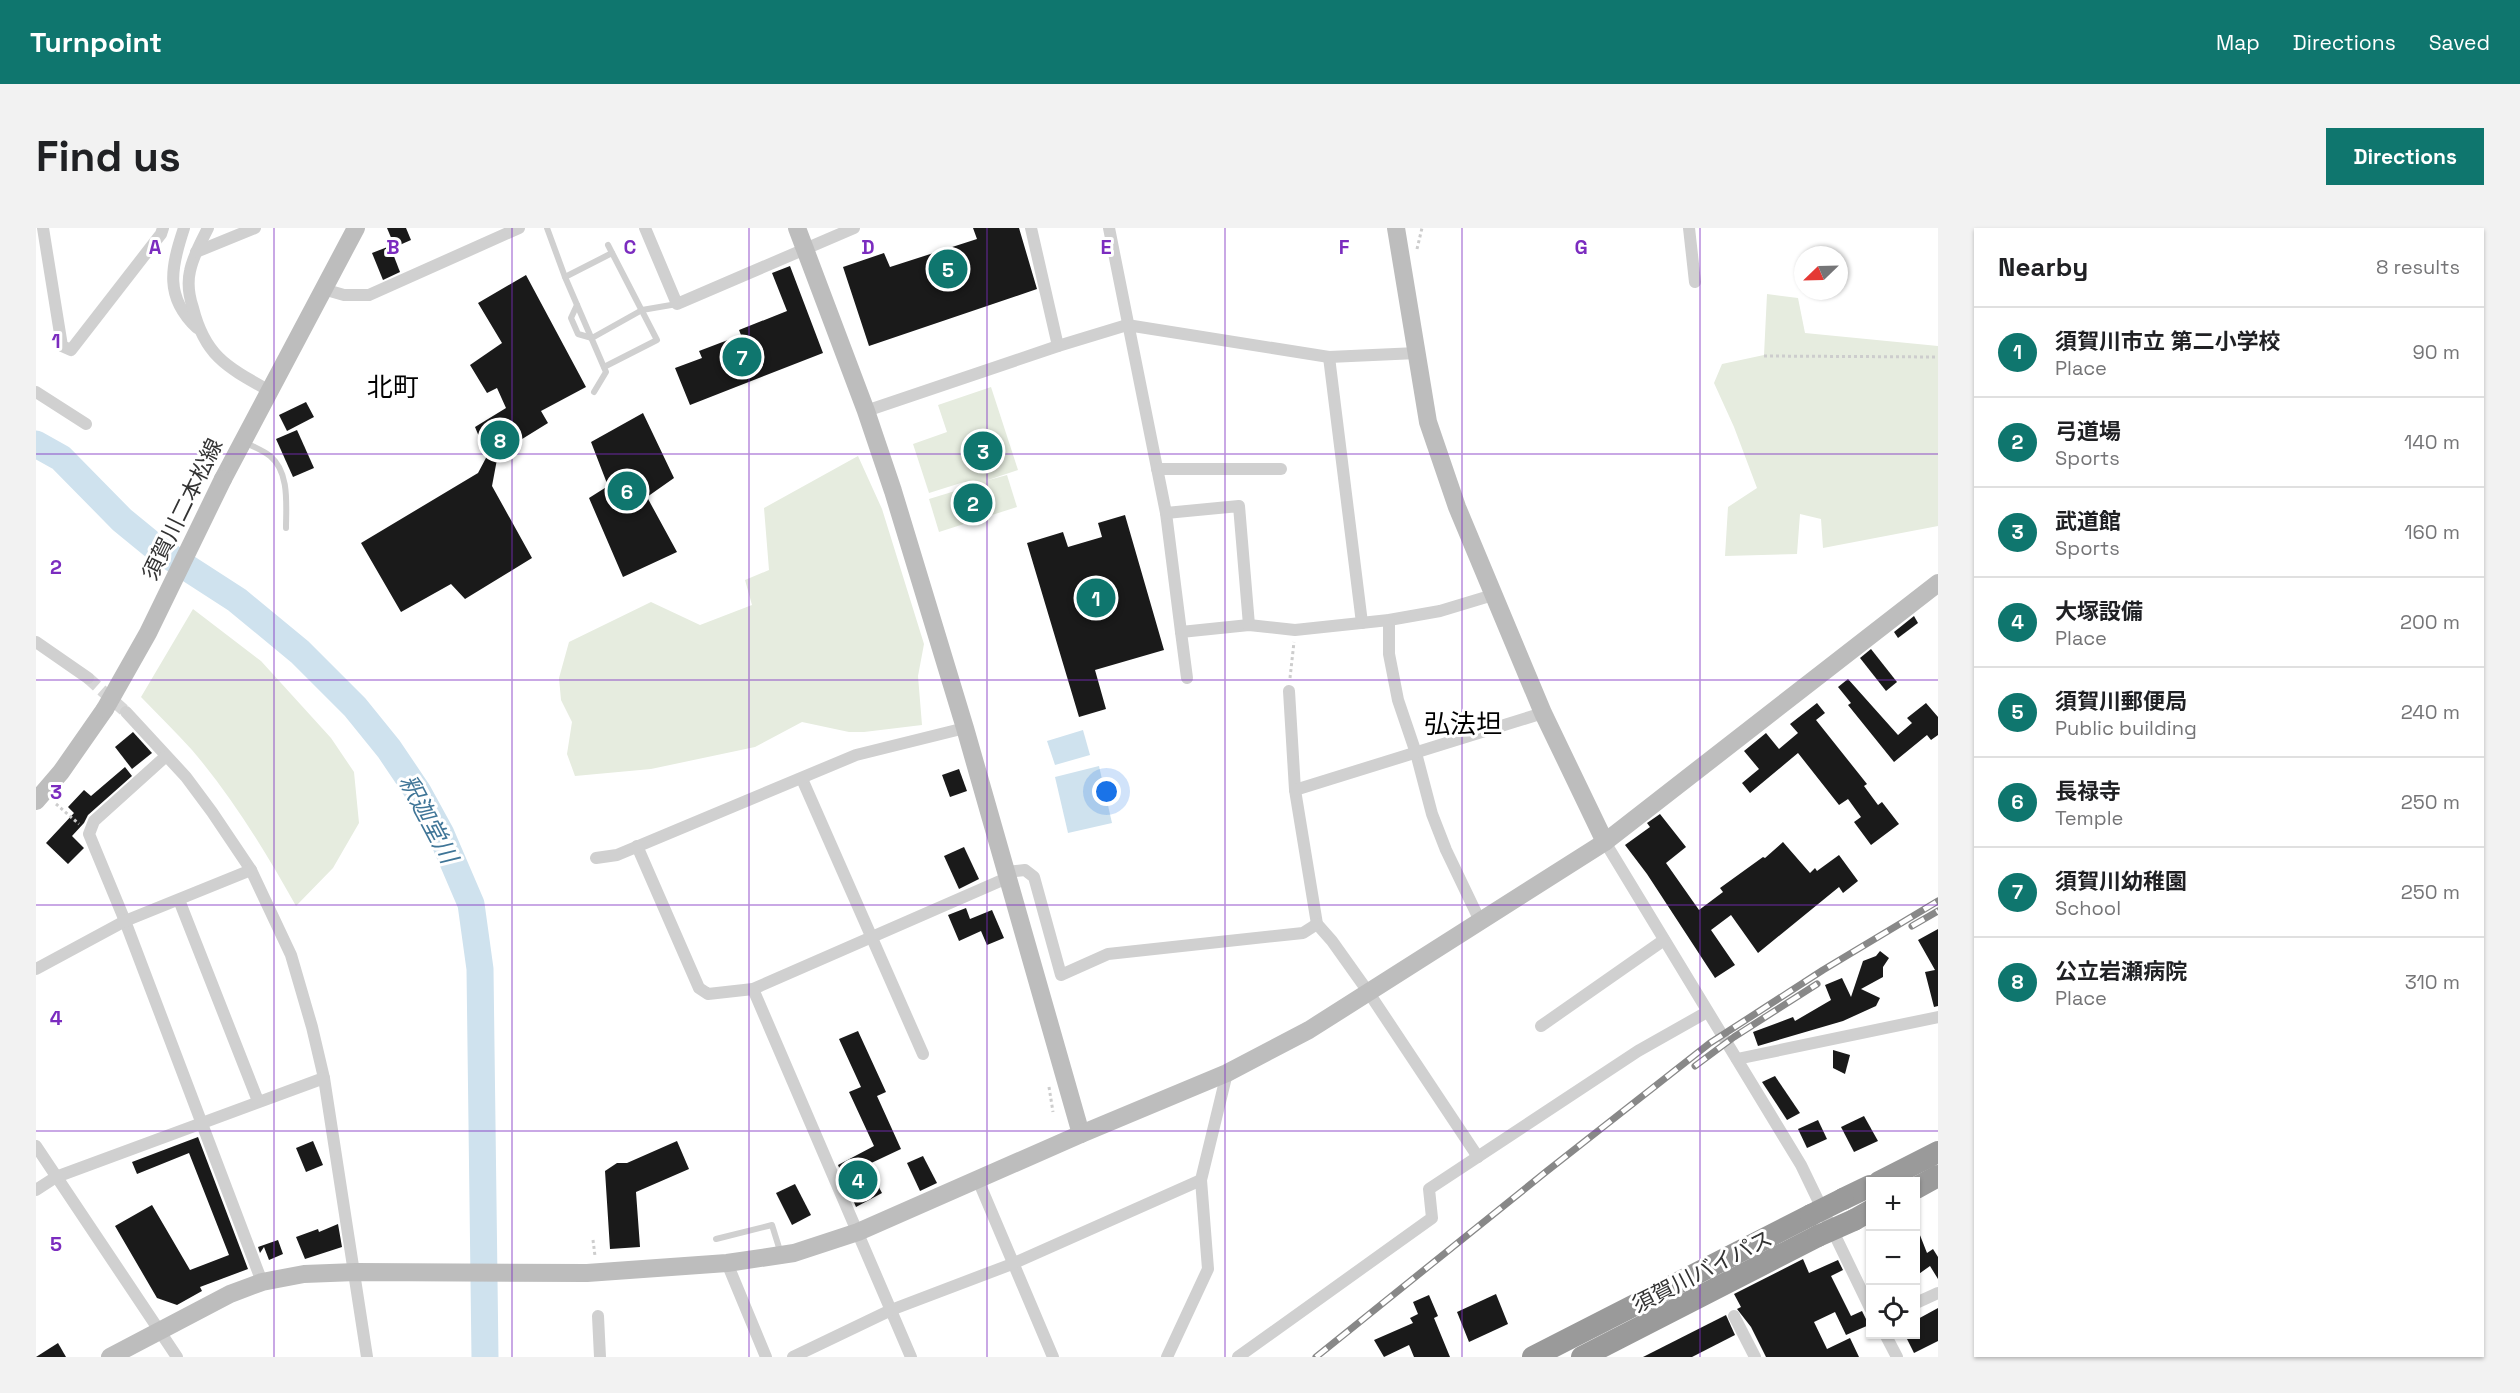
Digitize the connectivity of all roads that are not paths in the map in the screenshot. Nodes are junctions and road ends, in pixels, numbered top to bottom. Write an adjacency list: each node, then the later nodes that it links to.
1 (43, 228): 2 (street)
2 (163, 228)
3 (184, 228): 27 (street)
4 (208, 228): 18 (street)
5 (255, 228): 18 (street)
6 (356, 228): 22 (street, 須賀川二本松線)
7 (519, 228): 22 (street)
8 (547, 228): 20 (lane)
9 (645, 228): 23 (street)
10 (797, 228): 17 (street)
11 (854, 228): 17 (street)
12 (1031, 228): 29 (street)
13 (1109, 228): 26 (street)
14 (1396, 228): 30 (street)
15 (1689, 228): 21 (street)
16 (608, 245): 19 (lane)
17 (806, 250): 23 (street); 36 (street)
18 (196, 252): 27 (street)
19 (612, 253): 20 (lane); 25 (lane)
20 (565, 277): 24 (lane)
21 (1695, 282)
22 (324, 289): 33 (street, 須賀川二本松線)
23 (677, 304): 25 (lane)
24 (577, 305): 28 (lane); 28 (lane)
25 (642, 310): 28 (lane); 32 (lane)
26 (1127, 325): 29 (street); 31 (street); 39 (street)
27 (198, 329): 33 (street)
28 (592, 338): 32 (lane)
29 (1058, 346): 36 (street)
30 (1418, 353): 31 (street); 44 (street)
31 (1329, 357): 46 (street)
32 (604, 367): 34 (lane)
33 (268, 390): 38 (street, 須賀川二本松線)
34 (594, 392)
35 (36, 393): 37 (street)
36 (866, 411): 55 (street)
37 (86, 424)
38 (242, 440): 42 (lane); 60 (street, 須賀川二本松線, bridge)
39 (1157, 469): 40 (street); 41 (street)
40 (1281, 469)
41 (1166, 513): 47 (street); 48 (street)
42 (286, 528)
43 (1938, 583): 61 (street)
44 (1493, 595): 45 (street); 54 (street)
45 (1389, 620): 46 (street); 56 (street)
46 (1362, 623): 47 (street)
47 (1249, 625): 48 (street)
48 (1181, 632): 51 (street)
49 (36, 642): 50 (street)
50 (88, 678)
51 (1187, 678)
52 (1289, 691): 59 (street)
53 (126, 712): 57 (street)
54 (1543, 713): 56 (street); 61 (street)
55 (965, 728): 58 (street); 65 (street)
56 (1416, 753): 59 (street); 68 (street)
57 (165, 757): 64 (street); 67 (street)
58 (802, 779): 62 (street); 70 (street)
59 (1295, 790): 69 (street)
60 (36, 801)
61 (1605, 842): 68 (street); 71 (street)
62 (637, 846): 63 (street); 73 (street)
63 (596, 858)
64 (251, 870): 66 (street); 81 (street)
65 (1007, 875): 69 (street); 70 (street); 84 (street)
66 (179, 900): 67 (street); 82 (street)
67 (125, 921): 72 (street); 83 (street)
68 (1480, 921): 74 (street)
69 (1317, 924): 74 (street)
70 (872, 936): 73 (street); 78 (street)
71 (1664, 940): 75 (street); 77 (street)
72 (36, 969)
73 (753, 989): 98 (street)
74 (1369, 993): 80 (street); 87 (street)
75 (1707, 1012): 79 (street); 87 (street)
76 (1938, 1017): 79 (street)
77 (1541, 1026)
78 (923, 1054)
79 (1737, 1059): 106 (street)
80 (1227, 1073): 84 (street); 92 (street)
81 (324, 1078): 82 (street); 103 (street)
82 (258, 1101): 83 (street)
83 (201, 1124): 90 (street); 104 (street)
84 (1081, 1134): 91 (street)
85 (36, 1146): 90 (street)
86 (1938, 1152): 89 (highway)
87 (1478, 1157): 123 (street)
88 (1938, 1176): 93 (highway)
89 (1889, 1177)
90 (56, 1178): 95 (street); 111 (street)
91 (978, 1180): 98 (street); 102 (street)
92 (1201, 1180): 102 (street); 122 (street)
93 (1920, 1186)
94 (1866, 1188): 97 (highway, 須賀川バイパス, bridge)
95 (36, 1190)
96 (1862, 1215): 97 (highway, 須賀川バイパス, bridge)
97 (1814, 1226): 113 (highway, 須賀川バイパス); 124 (highway, 須賀川バイパス)
98 (858, 1232): 100 (street); 108 (street)
99 (716, 1239): 100 (lane)
100 (781, 1255): 101 (street)
101 (727, 1263): 103 (street); 118 (street)
102 (1012, 1264): 108 (street); 121 (street)
103 (356, 1272): 104 (street); 116 (street)
104 (262, 1282): 111 (street)
105 (1938, 1293): 107 (street)
106 (1866, 1300)
107 (1920, 1301)
108 (891, 1310): 119 (street); 120 (street)
109 (598, 1316): 117 (street)
110 (1734, 1316): 125 (street)
111 (159, 1331): 114 (street); 115 (street)
112 (1887, 1339): 126 (street)
113 (1546, 1354)
114 (110, 1357)
115 (177, 1357)
116 (368, 1357)
117 (600, 1357)
118 (766, 1357)
119 (793, 1357)
120 (911, 1357)
121 (1053, 1357)
122 (1167, 1357)
123 (1239, 1357)
124 (1582, 1357)
125 (1755, 1357)
126 (1897, 1357)

